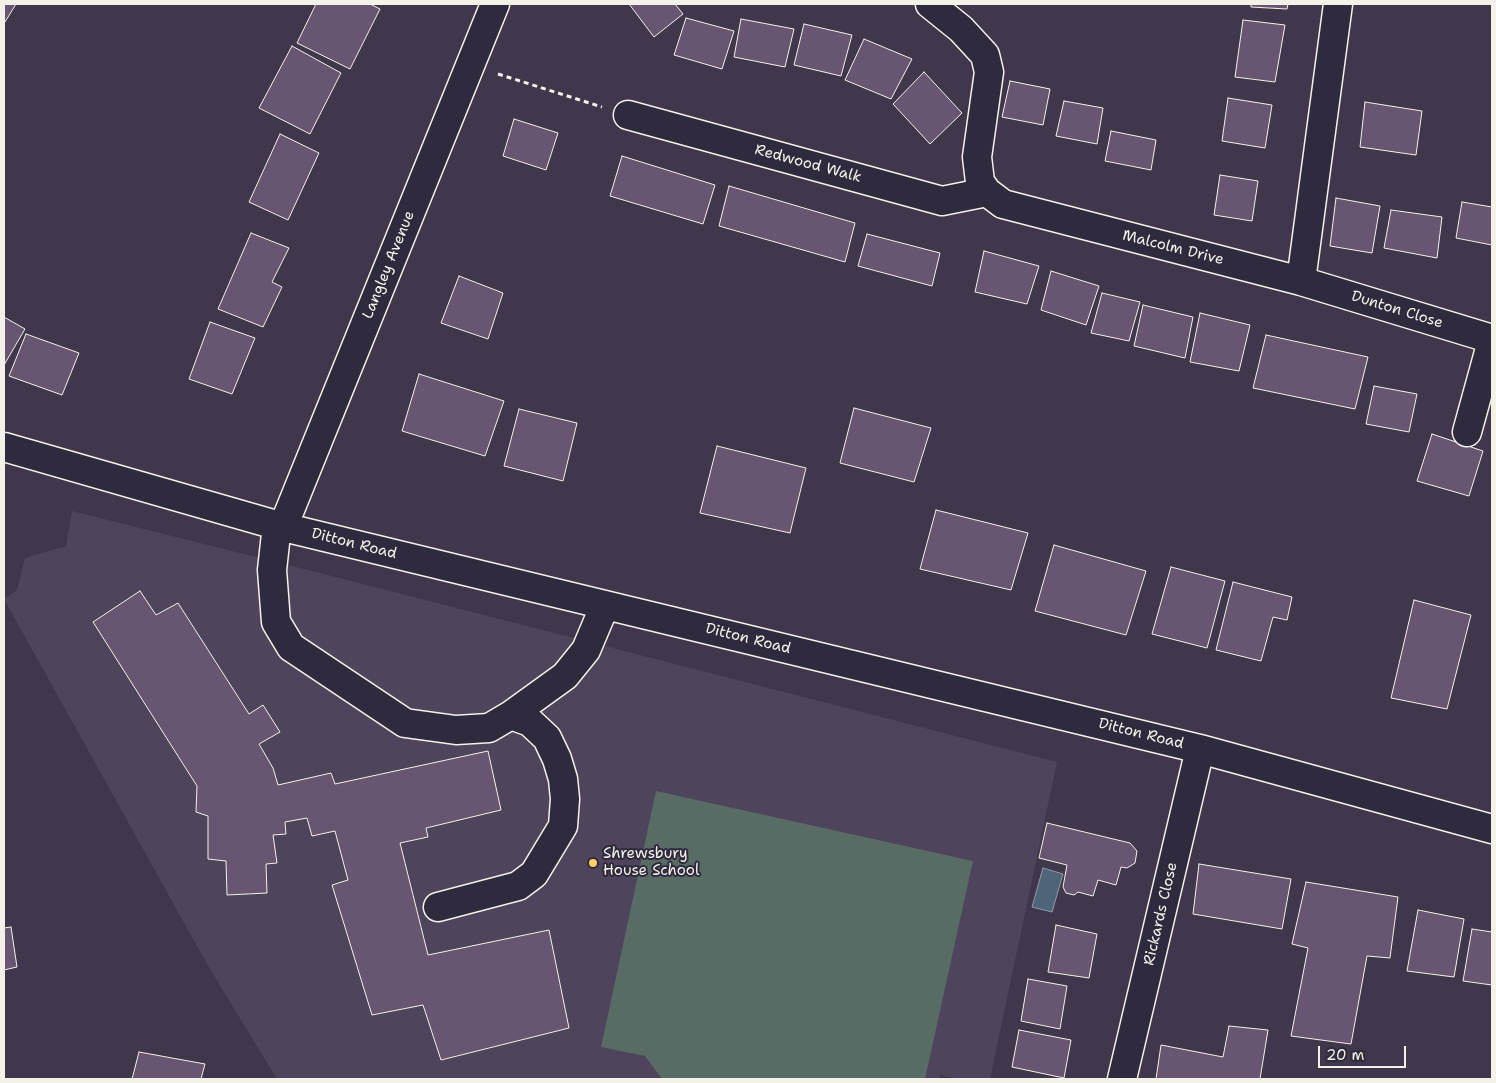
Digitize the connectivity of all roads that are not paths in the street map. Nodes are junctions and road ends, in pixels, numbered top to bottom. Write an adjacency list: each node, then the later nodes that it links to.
1 (495, 4): 10 (street, Langley Avenue)
2 (930, 4): 5 (street)
3 (1338, 4): 6 (street)
4 (628, 115): 5 (street, Redwood Walk)
5 (987, 192): 6 (street, Malcolm Drive)
6 (1302, 281): 7 (street, Dunton Close)
7 (1492, 340): 8 (street)
8 (1467, 432)
9 (4, 447): 10 (street, Ditton Road)
10 (280, 526): 11 (street, Ditton Road); 12 (street, Langley Avenue)
11 (605, 605): 12 (street, Langley Avenue); 13 (street, Ditton Road)
12 (511, 715): 15 (street)
13 (1200, 749): 14 (street, Ditton Road); 16 (street, Rickards Close)
14 (1492, 829)
15 (438, 907)
16 (1122, 1079)

